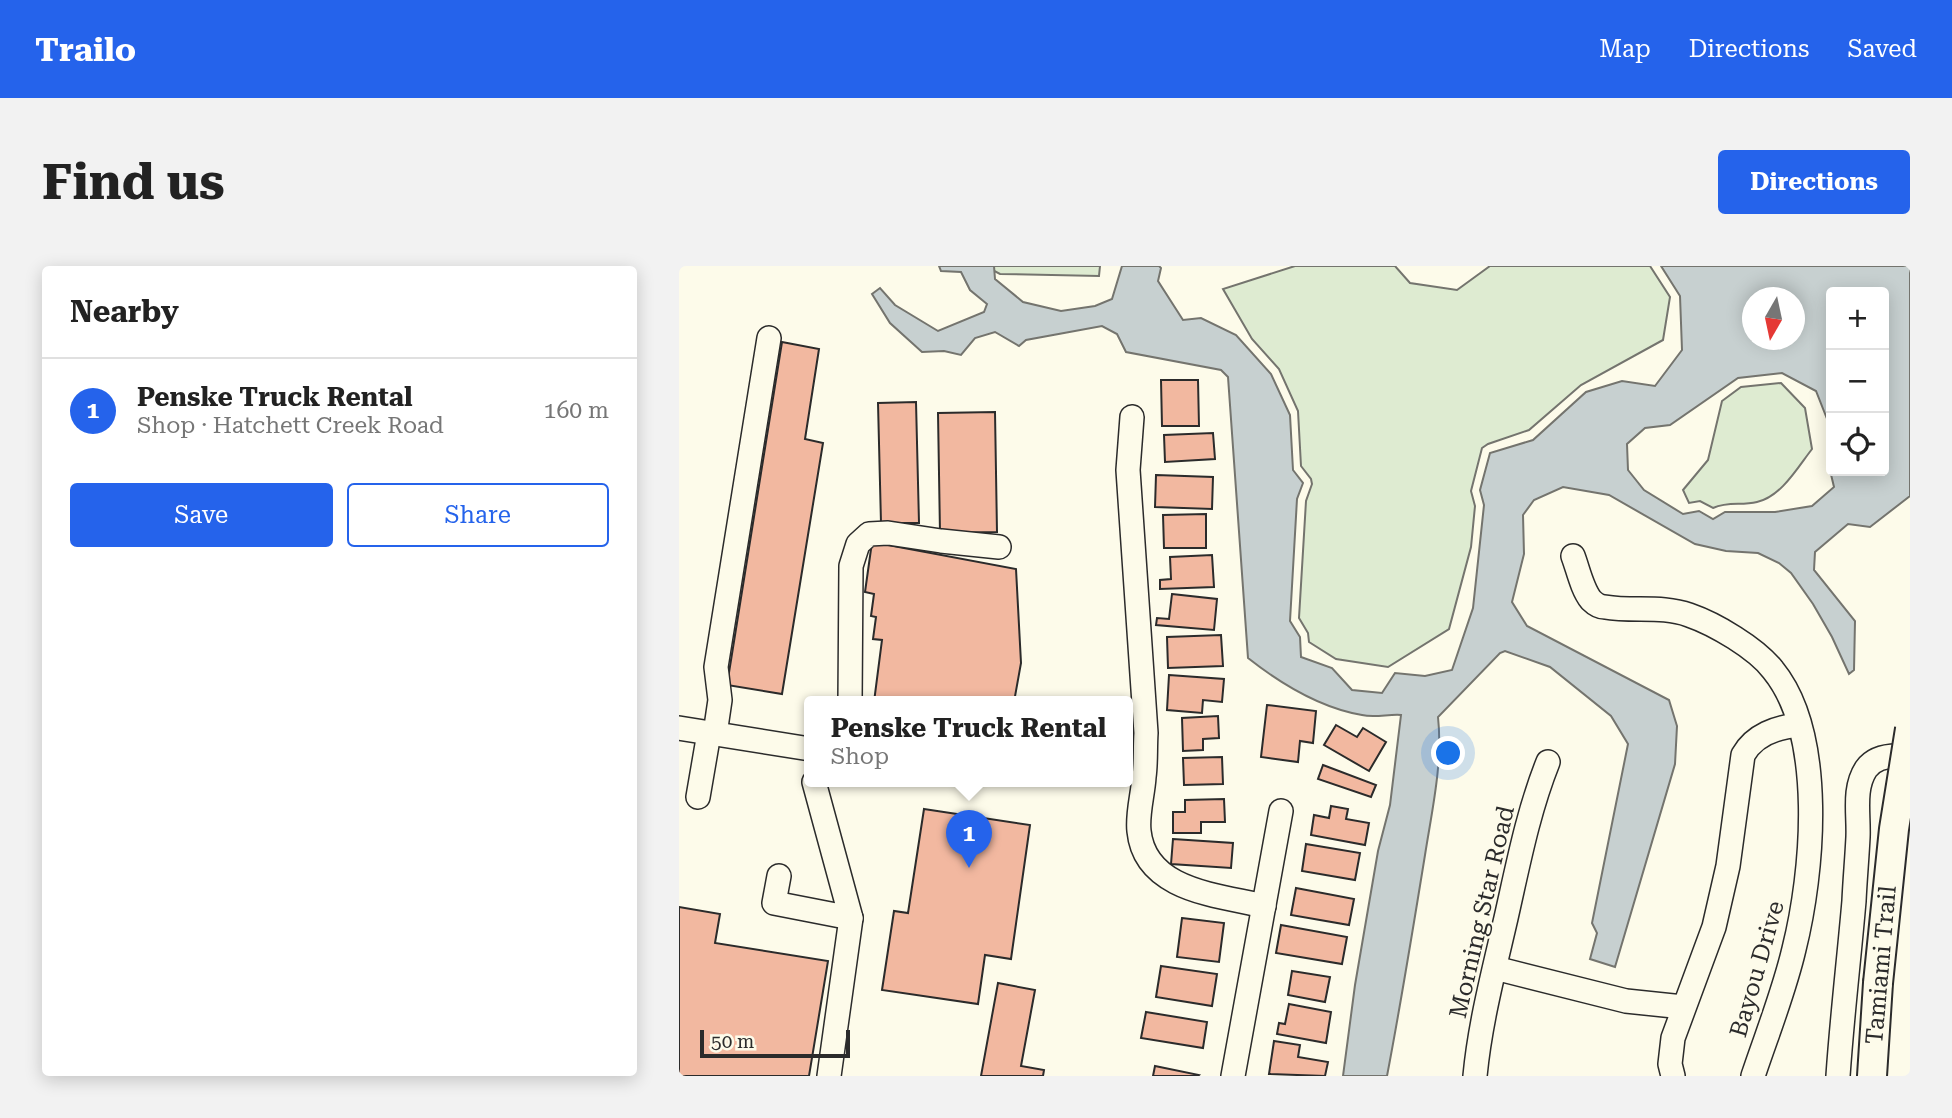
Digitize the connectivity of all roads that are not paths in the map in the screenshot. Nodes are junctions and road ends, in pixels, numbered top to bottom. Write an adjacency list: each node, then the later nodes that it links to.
1 (769, 338): 9 (street)
2 (1132, 417): 17 (street)
3 (999, 547): 5 (street)
4 (1573, 555): 6 (street, Bayou Drive)
5 (850, 696)
6 (1799, 725): 20 (street); 25 (street, Bayou Drive)
7 (679, 728): 9 (street)
8 (1910, 729): 27 (main road, Tamiami Trail, bridge)
9 (712, 733): 10 (street); 14 (street)
10 (804, 754)
11 (1910, 757): 26 (street)
12 (1548, 762): 19 (street, Morning Star Road)
13 (815, 787): 18 (street)
14 (698, 797)
15 (1281, 811): 17 (street)
16 (779, 876): 18 (street)
17 (1264, 906): 22 (street)
18 (851, 918): 21 (street)
19 (1495, 968): 20 (street); 23 (street, Morning Star Road)
20 (1683, 1007): 24 (street)
21 (829, 1076)
22 (1233, 1076)
23 (1475, 1076)
24 (1673, 1076)
25 (1753, 1076)
26 (1838, 1076)
27 (1872, 1076)

